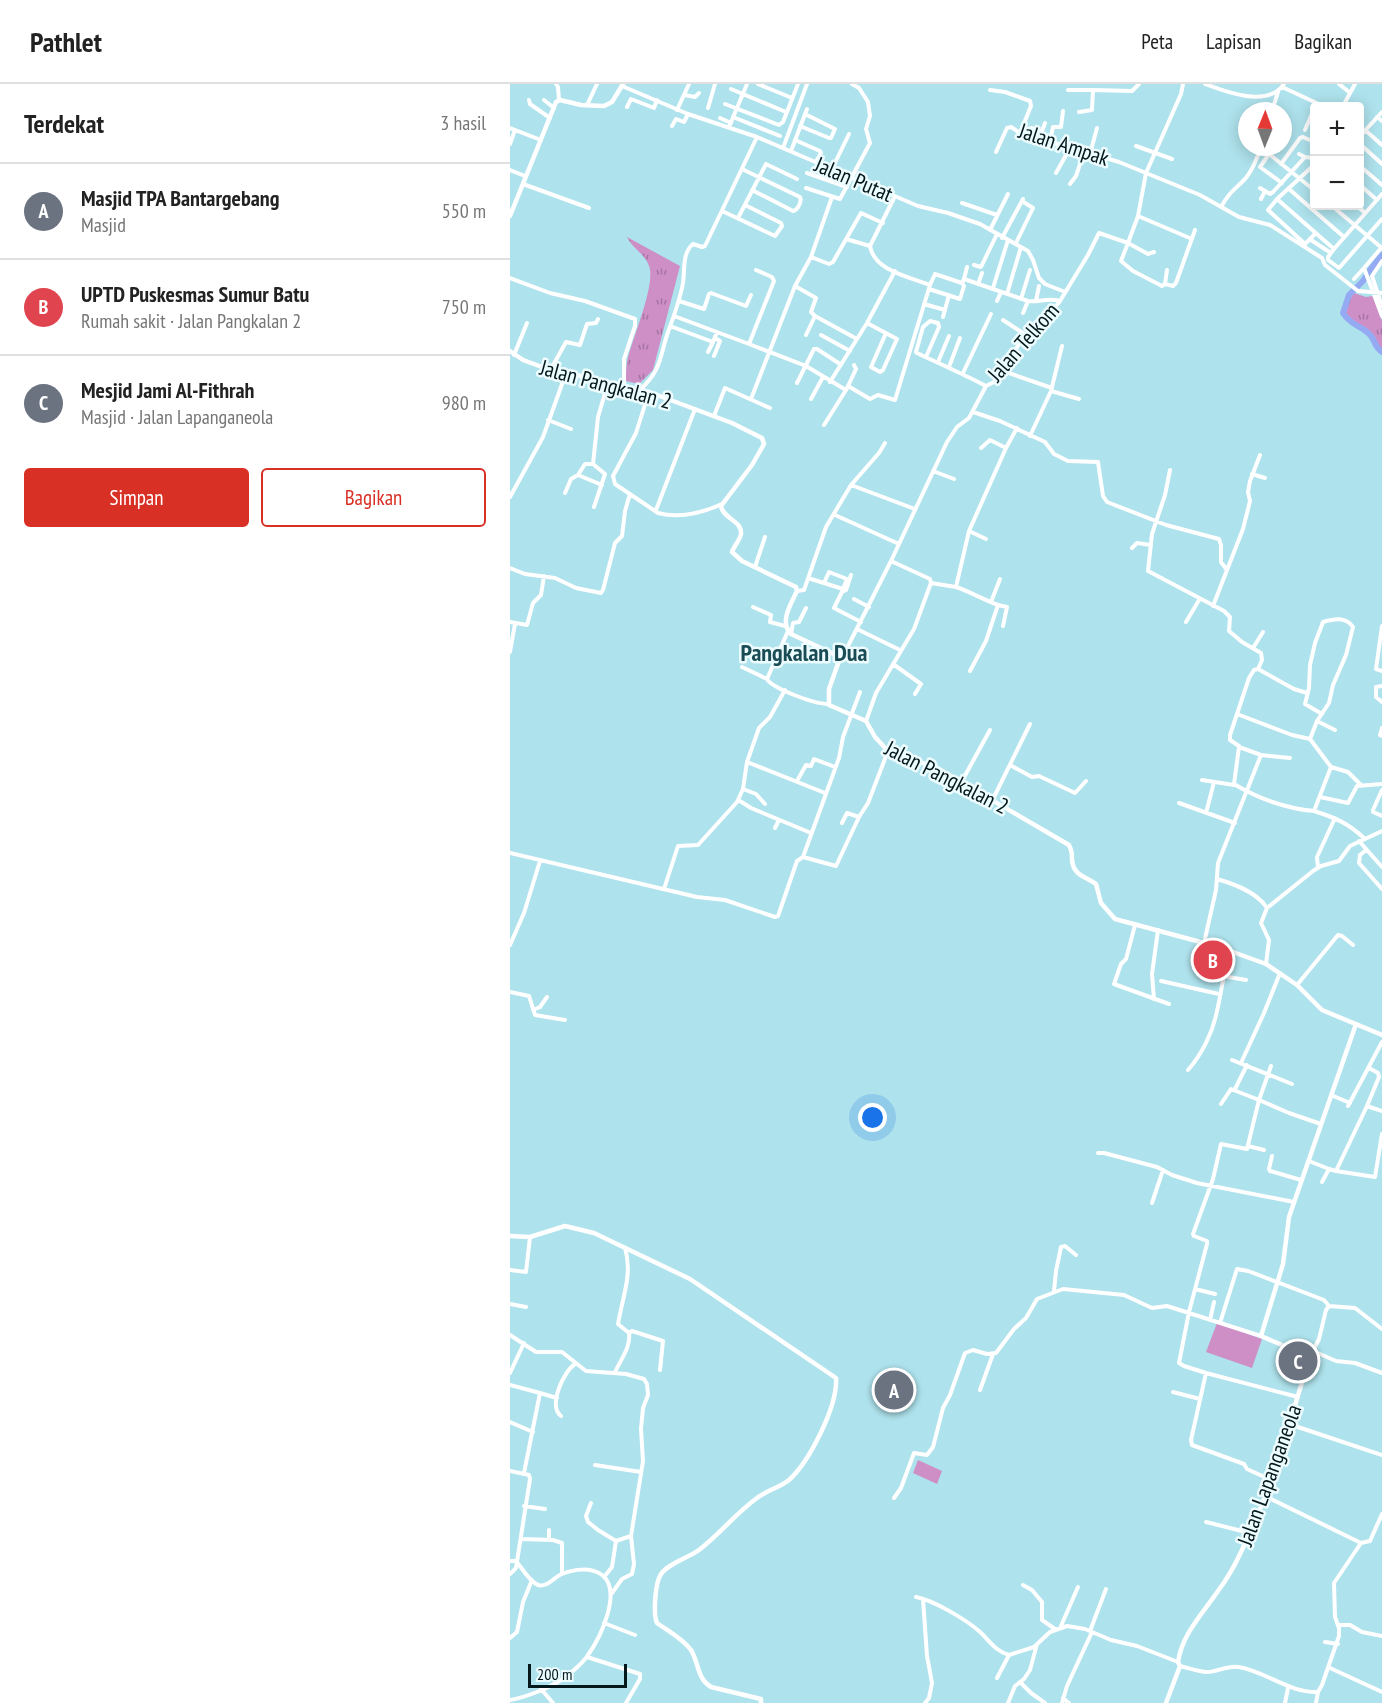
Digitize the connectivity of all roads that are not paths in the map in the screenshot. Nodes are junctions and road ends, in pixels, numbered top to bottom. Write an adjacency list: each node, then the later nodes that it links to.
1 (556, 84): 30 (street)
2 (597, 84): 36 (street)
3 (690, 84): 25 (street)
4 (715, 84): 39 (street)
5 (747, 84): 26 (street)
6 (758, 84): 27 (street)
7 (797, 84): 27 (street)
8 (807, 84): 75 (street)
9 (852, 84): 16 (street)
10 (1139, 84): 21 (street)
11 (1183, 84): 81 (street)
12 (1205, 84): 22 (street)
13 (1339, 84): 23 (street)
14 (1355, 84): 23 (street)
15 (622, 85): 31 (street, Jalan Putat); 36 (street)
16 (860, 86): 102 (street)
17 (1283, 86): 22 (street); 34 (street)
18 (731, 88): 26 (street)
19 (990, 90): 63 (street)
20 (1068, 90): 21 (street)
21 (1093, 90): 44 (street)
22 (1278, 92): 32 (street)
23 (1349, 92): 33 (street)
24 (699, 93): 25 (street)
25 (685, 94): 41 (street)
26 (743, 94): 40 (street); 43 (street)
27 (792, 98): 43 (street)
28 (529, 100): 49 (street)
29 (544, 100): 38 (street)
30 (559, 100): 36 (street); 38 (street)
31 (657, 100): 37 (street); 41 (street, Jalan Putat)
32 (1275, 102)
33 (1345, 102)
34 (1310, 103)
35 (725, 104): 40 (street)
36 (587, 105)
37 (627, 107)
38 (554, 108): 49 (street)
39 (708, 108)
40 (737, 109): 43 (street); 47 (street)
41 (677, 110): 46 (street, Jalan Putat)
42 (1063, 111): 71 (street)
43 (786, 112)
44 (1079, 112)
45 (1382, 112): 48 (street)
46 (688, 114): 54 (street, Jalan Putat); 55 (street)
47 (733, 117): 54 (street); 65 (street)
48 (1377, 117): 52 (street); 61 (street)
49 (550, 118): 68 (street)
50 (720, 118): 54 (street)
51 (1310, 118): 60 (street)
52 (1382, 121)
53 (1045, 123): 62 (street)
54 (730, 125): 66 (street, Jalan Putat)
55 (672, 126)
56 (800, 126): 56 (street); 69 (street)
57 (1031, 128): 62 (street)
58 (1097, 128): 82 (street)
59 (512, 129): 68 (street); 72 (street)
60 (1305, 130)
61 (1365, 130): 73 (street)
62 (1042, 132): 67 (street)
63 (1020, 133): 67 (street, Jalan Ampak); 79 (street, Jalan Ampak)
64 (849, 134): 94 (street)
65 (780, 136)
66 (757, 137): 75 (street, Jalan Putat); 92 (street)
67 (1039, 139): 71 (street, Jalan Ampak)
68 (541, 140): 100 (street)
69 (795, 140): 78 (street); 88 (street)
70 (1310, 140): 89 (street)
71 (1050, 141): 76 (street, Jalan Ampak)
72 (510, 144)
73 (1382, 145)
74 (1136, 146): 81 (street)
75 (783, 148): 78 (street, Jalan Putat)
76 (1070, 148): 80 (street, Jalan Ampak); 97 (street)
77 (1364, 148): 90 (street)
78 (790, 151): 94 (street, Jalan Putat)
79 (996, 152)
80 (1084, 153): 82 (street, Jalan Ampak); 106 (street)
81 (1154, 153): 87 (street); 98 (street)
82 (1090, 154): 98 (street, Jalan Ampak)
83 (1299, 154): 85 (street)
84 (1258, 156): 125 (street)
85 (1305, 157): 86 (street); 99 (street)
86 (1310, 158)
87 (1172, 159)
88 (817, 160)
89 (1281, 164): 99 (street); 104 (street)
90 (1382, 164)
91 (1310, 168): 99 (street)
92 (742, 169): 101 (street); 129 (street)
93 (510, 170): 100 (street)
94 (832, 170): 102 (street, Jalan Putat)
95 (1364, 170): 107 (street)
96 (807, 173): 108 (street)
97 (1056, 173)
98 (1146, 173): 125 (street, Jalan Ampak); 133 (street)
99 (1296, 175): 104 (street); 109 (street); 112 (street)
100 (525, 176): 105 (street)
101 (758, 177): 103 (street); 114 (street); 114 (street)
102 (851, 178): 108 (street); 118 (street, Jalan Putat)
103 (797, 179)
104 (1282, 183): 115 (street)
105 (523, 184): 126 (street); 132 (street)
106 (1070, 184)
107 (1382, 185)
108 (847, 187): 119 (street)
109 (1310, 187)
110 (806, 188): 119 (street)
111 (1260, 188): 115 (street)
112 (1289, 189): 121 (street); 143 (street)
113 (1364, 189): 122 (street)
114 (752, 190): 124 (street)
115 (1265, 191): 120 (street)
116 (1008, 194): 131 (street)
117 (1382, 194): 122 (street)
118 (895, 196): 136 (street); 138 (street, Jalan Putat)
119 (832, 197): 156 (street)
120 (1262, 199)
121 (1277, 199): 140 (street); 148 (street)
122 (1377, 200): 130 (street)
123 (962, 203): 131 (street)
124 (745, 205): 134 (street); 134 (street)
125 (1221, 207): 177 (street, Jalan Ampak)
126 (589, 208)
127 (1337, 210): 137 (street)
128 (1362, 210): 130 (street)
129 (722, 211): 134 (street); 184 (street)
130 (1365, 213): 137 (street)
131 (997, 215): 138 (street)
132 (510, 216)
133 (1138, 216): 146 (street); 150 (street)
134 (738, 218)
135 (1382, 219): 142 (street)
136 (883, 223): 145 (street); 151 (street)
137 (1355, 225): 142 (street); 143 (street)
138 (990, 230): 141 (street, Jalan Putat)
139 (1195, 230): 146 (street)
140 (1316, 233): 148 (street); 154 (street)
141 (997, 234): 144 (street, Jalan Putat); 158 (street)
142 (1367, 236): 153 (street); 154 (street)
143 (1344, 237): 154 (street)
144 (1002, 238): 147 (street, Jalan Putat); 149 (street)
145 (846, 239): 151 (street); 156 (street)
146 (1192, 239): 170 (street)
147 (1008, 240): 149 (street, Jalan Putat); 174 (street)
148 (1311, 240): 154 (street)
149 (1016, 243): 152 (street, Jalan Putat)
150 (1128, 243): 155 (street); 170 (street); 176 (street, Jalan Telkom)
151 (870, 246): 164 (street)
152 (1021, 247): 176 (street, Jalan Putat); 179 (street)
153 (1382, 248): 163 (street)
154 (1332, 251)
155 (1154, 252)
156 (811, 258): 171 (street)
157 (1382, 261): 177 (street)
158 (974, 265)
159 (967, 267): 168 (street)
160 (756, 270): 212 (street)
161 (1030, 270): 182 (street)
162 (1167, 270): 170 (street)
163 (1365, 270): 167 (street); 177 (street)
164 (895, 271): 173 (street); 201 (street)
165 (982, 273): 169 (street)
166 (510, 278): 233 (street)
167 (1354, 279)
168 (963, 281): 169 (street); 173 (street); 181 (street)
169 (978, 284): 174 (street)
170 (1165, 284)
171 (795, 286): 195 (street); 216 (street)
172 (1040, 286): 188 (street)
173 (929, 287): 181 (street); 189 (street)
174 (993, 288): 175 (street)
175 (1001, 292): 179 (street); 185 (street)
176 (1065, 292): 187 (street, Jalan Telkom)
177 (1377, 292): 190 (street); 196 (street)
178 (1053, 293): 183 (street)
179 (1007, 294): 182 (street)
180 (751, 295): 184 (street)
181 (949, 295): 191 (street)
182 (1021, 299): 186 (street)
183 (1052, 300): 187 (street); 188 (street)
184 (679, 301): 194 (street)
185 (997, 301)
186 (1028, 301): 188 (street); 192 (street)
187 (1060, 301): 207 (street, Jalan Telkom)
188 (1036, 302)
189 (924, 304): 191 (street); 235 (street)
190 (1382, 306)
191 (945, 310): 197 (street)
192 (1023, 313)
193 (991, 314): 228 (street)
194 (674, 316): 202 (street); 203 (street)
195 (815, 316): 205 (street); 210 (street)
196 (1382, 316)
197 (943, 317)
198 (598, 320): 225 (street)
199 (1003, 320): 207 (street)
200 (527, 323): 217 (street)
201 (867, 323): 204 (street); 210 (street)
202 (670, 326): 211 (street); 237 (street)
203 (717, 332): 211 (street); 212 (street)
204 (886, 333): 204 (street)
205 (806, 335)
206 (821, 335): 214 (street)
207 (1026, 335): 226 (street, Jalan Telkom)
208 (949, 336): 220 (street)
209 (960, 338): 224 (street)
210 (857, 339): 214 (street)
211 (714, 340): 215 (street); 218 (street)
212 (749, 344): 216 (street)
213 (1062, 346): 236 (street)
214 (850, 351): 221 (street)
215 (708, 352)
216 (770, 352): 223 (street); 239 (street)
217 (512, 353): 225 (street, Jalan Pangkalan 2)
218 (714, 356)
219 (926, 357): 219 (street); 220 (street)
220 (938, 363): 224 (street)
221 (840, 364): 223 (street); 230 (street)
222 (854, 365): 235 (street)
223 (806, 366): 229 (street); 232 (street)
224 (949, 367): 228 (street)
225 (551, 369): 227 (street, Jalan Pangkalan 2)
226 (1004, 371): 234 (street, Jalan Telkom); 236 (street)
227 (566, 372): 231 (street, Jalan Pangkalan 2); 246 (street)
228 (963, 373): 234 (street)
229 (824, 377): 230 (street); 240 (street)
230 (830, 382): 235 (street)
231 (608, 383): 233 (street, Jalan Pangkalan 2); 255 (street)
232 (797, 383)
233 (624, 386): 237 (street, Jalan Pangkalan 2)
234 (986, 386): 244 (street, Jalan Telkom)
235 (847, 388): 247 (street)
236 (1052, 389): 241 (street); 250 (street)
237 (640, 390): 238 (street, Jalan Pangkalan 2)
238 (649, 392): 243 (street, Jalan Pangkalan 2); 265 (street)
239 (751, 399): 242 (street); 245 (street)
240 (810, 399)
241 (1079, 399)
242 (770, 408)
243 (695, 410): 245 (street, Jalan Pangkalan 2); 269 (street)
244 (972, 411): 248 (street); 257 (street, Jalan Telkom)
245 (714, 416): 267 (street, Jalan Pangkalan 2)
246 (548, 420): 249 (street); 266 (street)
247 (824, 425)
248 (1017, 428): 250 (street); 253 (street)
249 (570, 429)
250 (1030, 435): 272 (street)
251 (885, 443): 263 (street)
252 (981, 448): 253 (street)
253 (1005, 448): 273 (street)
254 (1260, 455): 258 (street)
255 (593, 464): 259 (street); 262 (street)
256 (1170, 470): 272 (street)
257 (933, 471): 261 (street); 270 (street, Jalan Telkom)
258 (1252, 474): 260 (street); 282 (street)
259 (578, 475): 262 (street); 264 (street)
260 (1265, 478)
261 (954, 479)
262 (602, 485): 268 (street)
263 (851, 485): 270 (street); 271 (street)
264 (565, 493)
265 (630, 494): 269 (street); 284 (street)
266 (510, 497)
267 (722, 504): 269 (street); 280 (street)
268 (594, 507)
269 (656, 510)
270 (915, 510): 276 (street, Jalan Telkom)
271 (835, 515): 276 (street); 285 (street)
272 (1156, 522): 277 (street); 282 (street)
273 (969, 531): 275 (street); 289 (street)
274 (765, 537): 280 (street)
275 (986, 539)
276 (899, 544): 279 (street, Jalan Telkom)
277 (1151, 545): 278 (street); 292 (street)
278 (1132, 548)
279 (891, 561): 288 (street); 297 (street, Jalan Telkom)
280 (755, 567): 290 (street)
281 (510, 568): 284 (street)
282 (1227, 570): 295 (street)
283 (851, 575): 299 (street)
284 (544, 576): 301 (street)
285 (808, 578): 287 (street); 290 (street)
286 (1000, 579): 293 (street)
287 (824, 583): 287 (street)
288 (931, 583): 289 (street); 309 (street)
289 (956, 586): 293 (street)
290 (796, 591): 305 (street)
291 (854, 599): 297 (street)
292 (1199, 600): 295 (street); 300 (street)
293 (991, 602): 294 (street)
294 (998, 605): 302 (street); 316 (street)
295 (1213, 606): 308 (street)
296 (753, 607): 305 (street)
297 (868, 607): 299 (street, Jalan Telkom)
298 (806, 608): 305 (street)
299 (861, 622): 304 (street, Jalan Telkom)
300 (1186, 622)
301 (512, 623): 310 (street)
302 (1003, 626)
303 (1382, 626): 307 (street)
304 (857, 629): 309 (street); 312 (street, Jalan Telkom)
305 (788, 630): 312 (street); 318 (street)
306 (1263, 632): 308 (street)
307 (1381, 639): 311 (street)
308 (1253, 648): 315 (street)
309 (900, 650): 313 (street)
310 (510, 652)
311 (1380, 655): 317 (street)
312 (840, 658): 325 (street)
313 (893, 664): 323 (street); 329 (street)
314 (742, 667): 318 (street)
315 (1258, 669): 322 (street); 326 (street)
316 (970, 671)
317 (1382, 671)
318 (767, 679): 320 (street)
319 (1382, 686): 324 (street)
320 (785, 690): 325 (street); 341 (street)
321 (860, 692): 328 (street)
322 (1307, 693): 327 (street); 327 (street)
323 (915, 694)
324 (1382, 702)
325 (828, 704): 328 (street, Jalan Pangkalan 2)
326 (1238, 714): 336 (street); 337 (street)
327 (1322, 714): 330 (street)
328 (851, 715): 329 (street, Jalan Pangkalan 2); 343 (street)
329 (866, 721): 338 (street, Jalan Pangkalan 2)
330 (1317, 721): 334 (street); 336 (street)
331 (1030, 724): 342 (street)
332 (1382, 728): 335 (street)
333 (990, 730): 347 (street)
334 (1335, 730)
335 (1382, 736)
336 (1310, 739): 344 (street)
337 (1239, 746): 339 (street); 351 (street)
338 (888, 751): 347 (street, Jalan Pangkalan 2); 365 (street)
339 (1262, 755): 340 (street); 355 (street)
340 (1290, 758)
341 (747, 762): 346 (street); 353 (street)
342 (1010, 765): 348 (street); 358 (street)
343 (835, 767): 346 (street); 356 (street)
344 (1330, 767): 352 (street); 357 (street)
345 (1202, 780): 349 (street)
346 (796, 781): 356 (street)
347 (962, 781): 358 (street, Jalan Pangkalan 2)
348 (1086, 782)
349 (1214, 782): 351 (street); 363 (street)
350 (1382, 784): 352 (street)
351 (1235, 785): 355 (street)
352 (1361, 785): 357 (street)
353 (743, 789): 361 (street); 382 (street)
354 (1382, 790): 364 (street)
355 (1247, 792): 362 (street); 369 (street)
356 (825, 793): 372 (street)
357 (1320, 797): 362 (street)
358 (993, 799): 385 (street, Jalan Pangkalan 2)
359 (740, 801): 367 (street)
360 (1179, 803): 363 (street)
361 (765, 804)
362 (1314, 811): 366 (street)
363 (1206, 813): 369 (street)
364 (1382, 816)
365 (859, 817): 368 (street); 377 (street)
366 (1335, 818): 373 (street); 380 (street)
367 (779, 820): 370 (street); 372 (street)
368 (842, 823)
369 (1235, 823): 381 (street)
370 (776, 828)
371 (1382, 831): 373 (street)
372 (811, 833): 377 (street)
373 (1365, 839): 374 (street)
374 (1359, 841): 375 (street); 380 (street)
375 (1366, 849): 379 (street); 383 (street)
376 (510, 853): 378 (street)
377 (802, 857): 382 (street)
378 (540, 861): 382 (street); 388 (street)
379 (1382, 867)
380 (1318, 868): 384 (street)
381 (1216, 879): 384 (street); 387 (street)
382 (664, 889)
383 (1382, 889)
384 (1267, 908): 391 (street)
385 (1135, 925): 386 (street); 400 (street)
386 (1158, 930): 387 (street); 400 (street)
387 (1204, 943): 390 (street)
388 (510, 945)
389 (1353, 945): 396 (street)
390 (1231, 950): 391 (street); 393 (street)
391 (1266, 964): 392 (street)
392 (1280, 973): 396 (street); 408 (street)
393 (1223, 976): 394 (street); 398 (street)
394 (1246, 980)
395 (1161, 981): 398 (street)
396 (1297, 985): 404 (street)
397 (511, 992): 402 (street)
398 (1220, 994): 412 (street)
399 (547, 997): 402 (street)
400 (1154, 999): 401 (street)
401 (1169, 1004)
402 (533, 1010): 403 (street)
403 (563, 1020)
404 (1356, 1024): 405 (street); 416 (street)
405 (1382, 1035)
406 (1382, 1042): 411 (street)
407 (1232, 1060): 408 (street)
408 (1241, 1063): 409 (street)
409 (1247, 1065): 413 (street); 415 (street)
410 (1270, 1066): 413 (street)
411 (1369, 1068): 416 (street); 419 (street)
412 (1188, 1070)
413 (1268, 1073): 414 (street); 417 (street)
414 (1292, 1084)
415 (1235, 1089): 417 (street); 418 (street)
416 (1330, 1095): 421 (street)
417 (1259, 1100): 421 (street); 423 (street)
418 (1221, 1104)
419 (1367, 1106): 420 (street); 430 (street)
420 (1382, 1111)
421 (1321, 1124): 427 (street)
422 (1382, 1134): 430 (street)
423 (1248, 1146): 424 (street); 433 (street)
424 (1264, 1150)
425 (1098, 1153): 429 (street)
426 (1272, 1156): 431 (street)
427 (1309, 1161): 428 (street); 431 (street)
428 (1329, 1168): 430 (street); 432 (street)
429 (1163, 1170): 433 (street); 435 (street)
430 (1336, 1171)
431 (1302, 1180): 434 (street)
432 (1322, 1182)
433 (1210, 1185): 434 (street); 442 (street)
434 (1294, 1202): 441 (street)
435 (1152, 1203)
436 (510, 1236): 437 (street)
437 (530, 1237): 438 (street); 440 (street)
438 (625, 1248): 453 (street); 535 (street)
439 (1076, 1255): 443 (street)
440 (510, 1270)
441 (1278, 1283): 447 (street); 451 (street); 455 (street)
442 (1195, 1289): 444 (street); 449 (street)
443 (1054, 1291): 449 (street); 458 (street)
444 (1215, 1294)
445 (1214, 1302): 450 (street)
446 (510, 1304): 448 (street)
447 (1329, 1306): 452 (street); 457 (street)
448 (526, 1307)
449 (1189, 1312): 450 (street); 464 (street)
450 (1210, 1320): 451 (street)
451 (1220, 1323): 455 (street)
452 (1382, 1329)
453 (629, 1333): 461 (street); 462 (street)
454 (510, 1335): 456 (street)
455 (1261, 1336): 459 (street)
456 (524, 1343): 460 (street); 463 (street)
457 (1313, 1351): 459 (street); 465 (street)
458 (993, 1354): 467 (street); 484 (street)
459 (1310, 1357): 470 (street, Jalan Lapanganeola)
460 (575, 1364): 462 (street); 471 (street)
461 (660, 1370)
462 (615, 1372): 480 (street)
463 (510, 1373)
464 (1206, 1373): 470 (street); 472 (street)
465 (1382, 1373)
466 (510, 1385): 469 (street)
467 (980, 1390)
468 (1173, 1392): 472 (street)
469 (540, 1393): 471 (street); 476 (street)
470 (1298, 1397): 475 (street, Jalan Lapanganeola)
471 (557, 1398): 473 (street)
472 (1200, 1399): 482 (street)
473 (561, 1416)
474 (510, 1422): 476 (street)
475 (1289, 1424): 477 (street); 482 (street, Jalan Lapanganeola)
476 (533, 1432): 481 (street)
477 (1382, 1455)
478 (595, 1465): 480 (street)
479 (510, 1471): 481 (street)
480 (641, 1472): 492 (street)
481 (524, 1473): 486 (street)
482 (1271, 1480): 483 (street, Jalan Lapanganeola)
483 (1265, 1496): 491 (street, Jalan Lapanganeola); 496 (street)
484 (894, 1498)
485 (591, 1503): 495 (street)
486 (524, 1506): 487 (street); 493 (street)
487 (545, 1509)
488 (1382, 1514): 496 (street)
489 (1206, 1522): 491 (street)
490 (549, 1530): 494 (street)
491 (1250, 1533): 522 (street, Jalan Lapanganeola)
492 (631, 1536): 495 (street); 506 (street)
493 (521, 1539): 494 (street); 498 (street)
494 (549, 1540): 500 (street)
495 (616, 1541): 501 (street)
496 (1361, 1543): 510 (street)
497 (510, 1561): 498 (street)
498 (516, 1561): 499 (street); 502 (street)
499 (510, 1574)
500 (562, 1574): 501 (street); 502 (street)
501 (604, 1577): 506 (street)
502 (532, 1580): 516 (street)
503 (1023, 1585): 512 (street)
504 (1078, 1587): 511 (street)
505 (1106, 1589): 513 (street)
506 (612, 1593): 509 (street)
507 (916, 1597): 508 (street)
508 (923, 1599): 520 (street); 536 (street)
509 (604, 1623): 514 (street); 521 (street)
510 (1338, 1625): 515 (street); 519 (street)
511 (1060, 1626): 512 (street); 513 (street)
512 (1055, 1629): 518 (street)
513 (1091, 1631): 522 (street); 532 (street)
514 (635, 1635)
515 (1382, 1636)
516 (510, 1638)
517 (1325, 1642): 519 (street)
518 (1037, 1644): 520 (street); 525 (street)
519 (1338, 1644): 523 (street)
520 (1009, 1655): 524 (street)
521 (587, 1657): 527 (street); 534 (street)
522 (1179, 1664): 526 (street); 540 (street, Jalan Lapanganeola)
523 (1330, 1668): 528 (street); 529 (street)
524 (997, 1678)
525 (1020, 1682): 537 (street); 538 (street)
526 (1288, 1688): 528 (street); 541 (street)
527 (541, 1689): 531 (street); 533 (street)
528 (1318, 1692): 542 (street)
529 (1382, 1692)
530 (510, 1700): 531 (street)
531 (517, 1701)
532 (1063, 1701): 539 (street)
533 (553, 1703)
534 (626, 1703)
535 (761, 1703)
536 (925, 1703)
537 (1008, 1703)
538 (1045, 1703)
539 (1069, 1703)
540 (1166, 1703)
541 (1285, 1703)
542 (1316, 1703)

